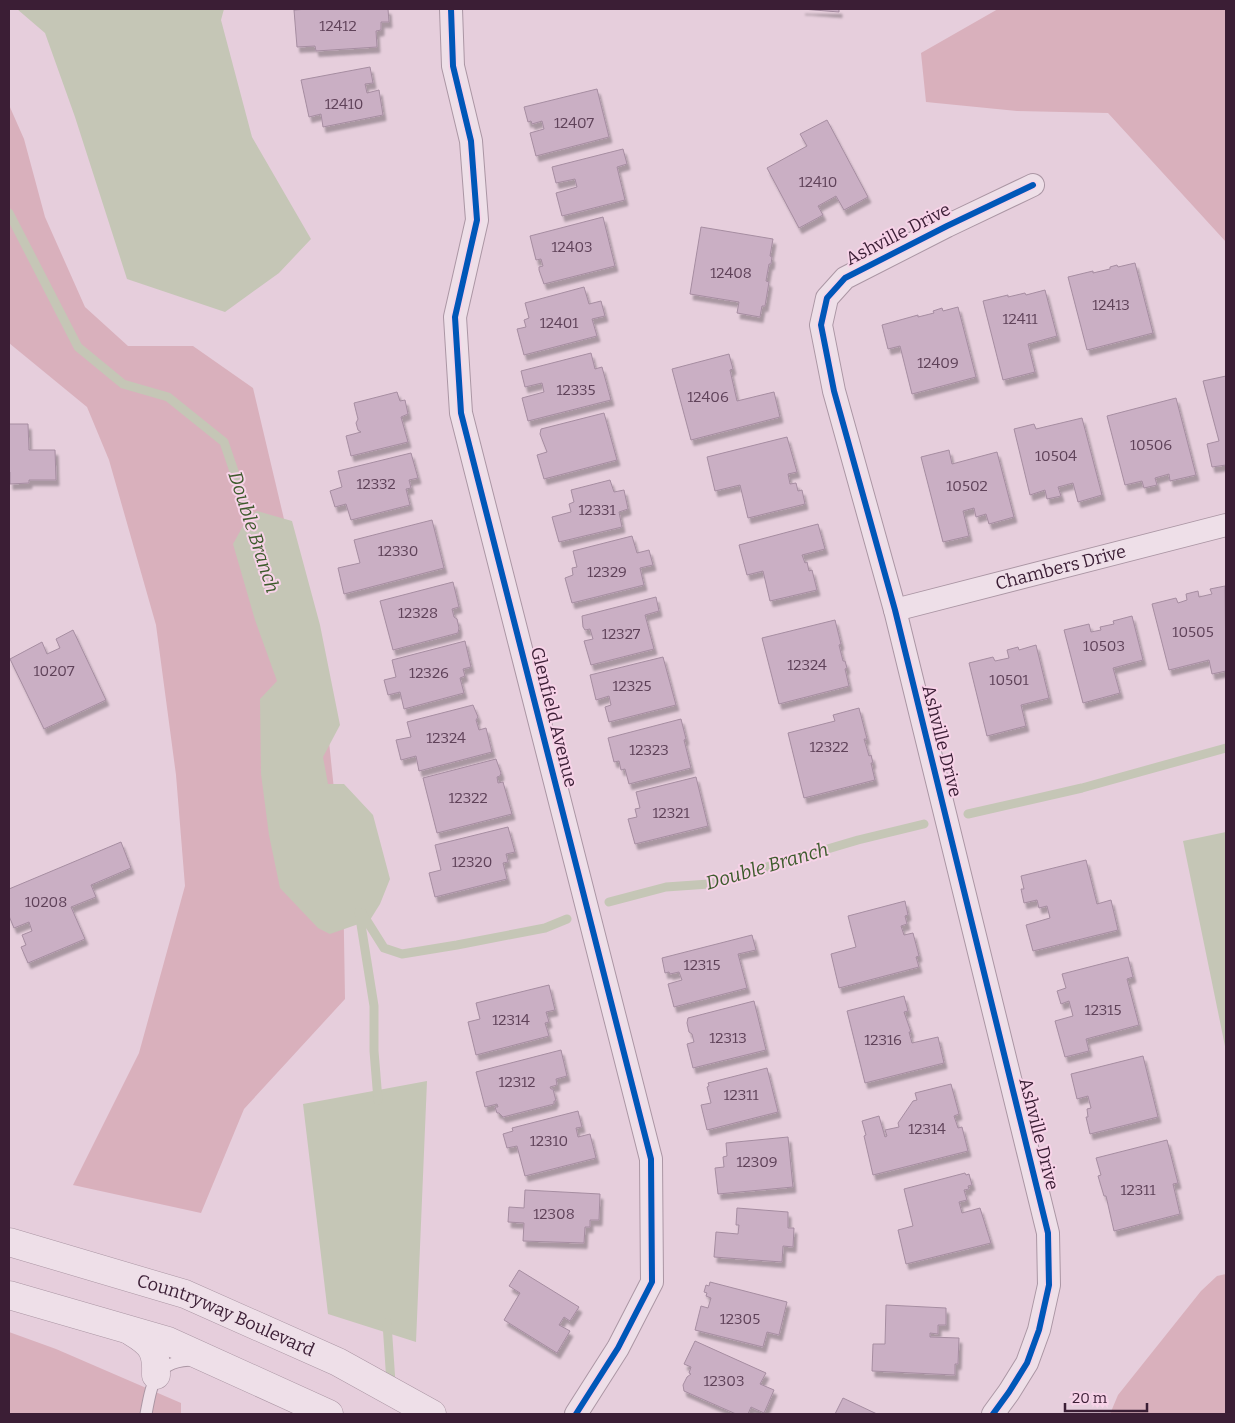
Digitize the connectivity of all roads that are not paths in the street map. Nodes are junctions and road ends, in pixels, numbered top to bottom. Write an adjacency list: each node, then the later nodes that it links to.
1 (451, 9): 13 (street, Glenfield Avenue)
2 (1033, 185): 4 (street, Ashville Drive)
3 (1226, 525): 4 (street, Chambers Drive)
4 (895, 610): 14 (street, Ashville Drive)
5 (9, 1242): 12 (street, Countryway Boulevard)
6 (9, 1294): 7 (street)
7 (128, 1330): 8 (street); 9 (street)
8 (213, 1362): 9 (lane); 11 (street)
9 (156, 1375): 10 (lane)
10 (146, 1414)
11 (329, 1414)
12 (432, 1414)
13 (576, 1414)
14 (993, 1414)

